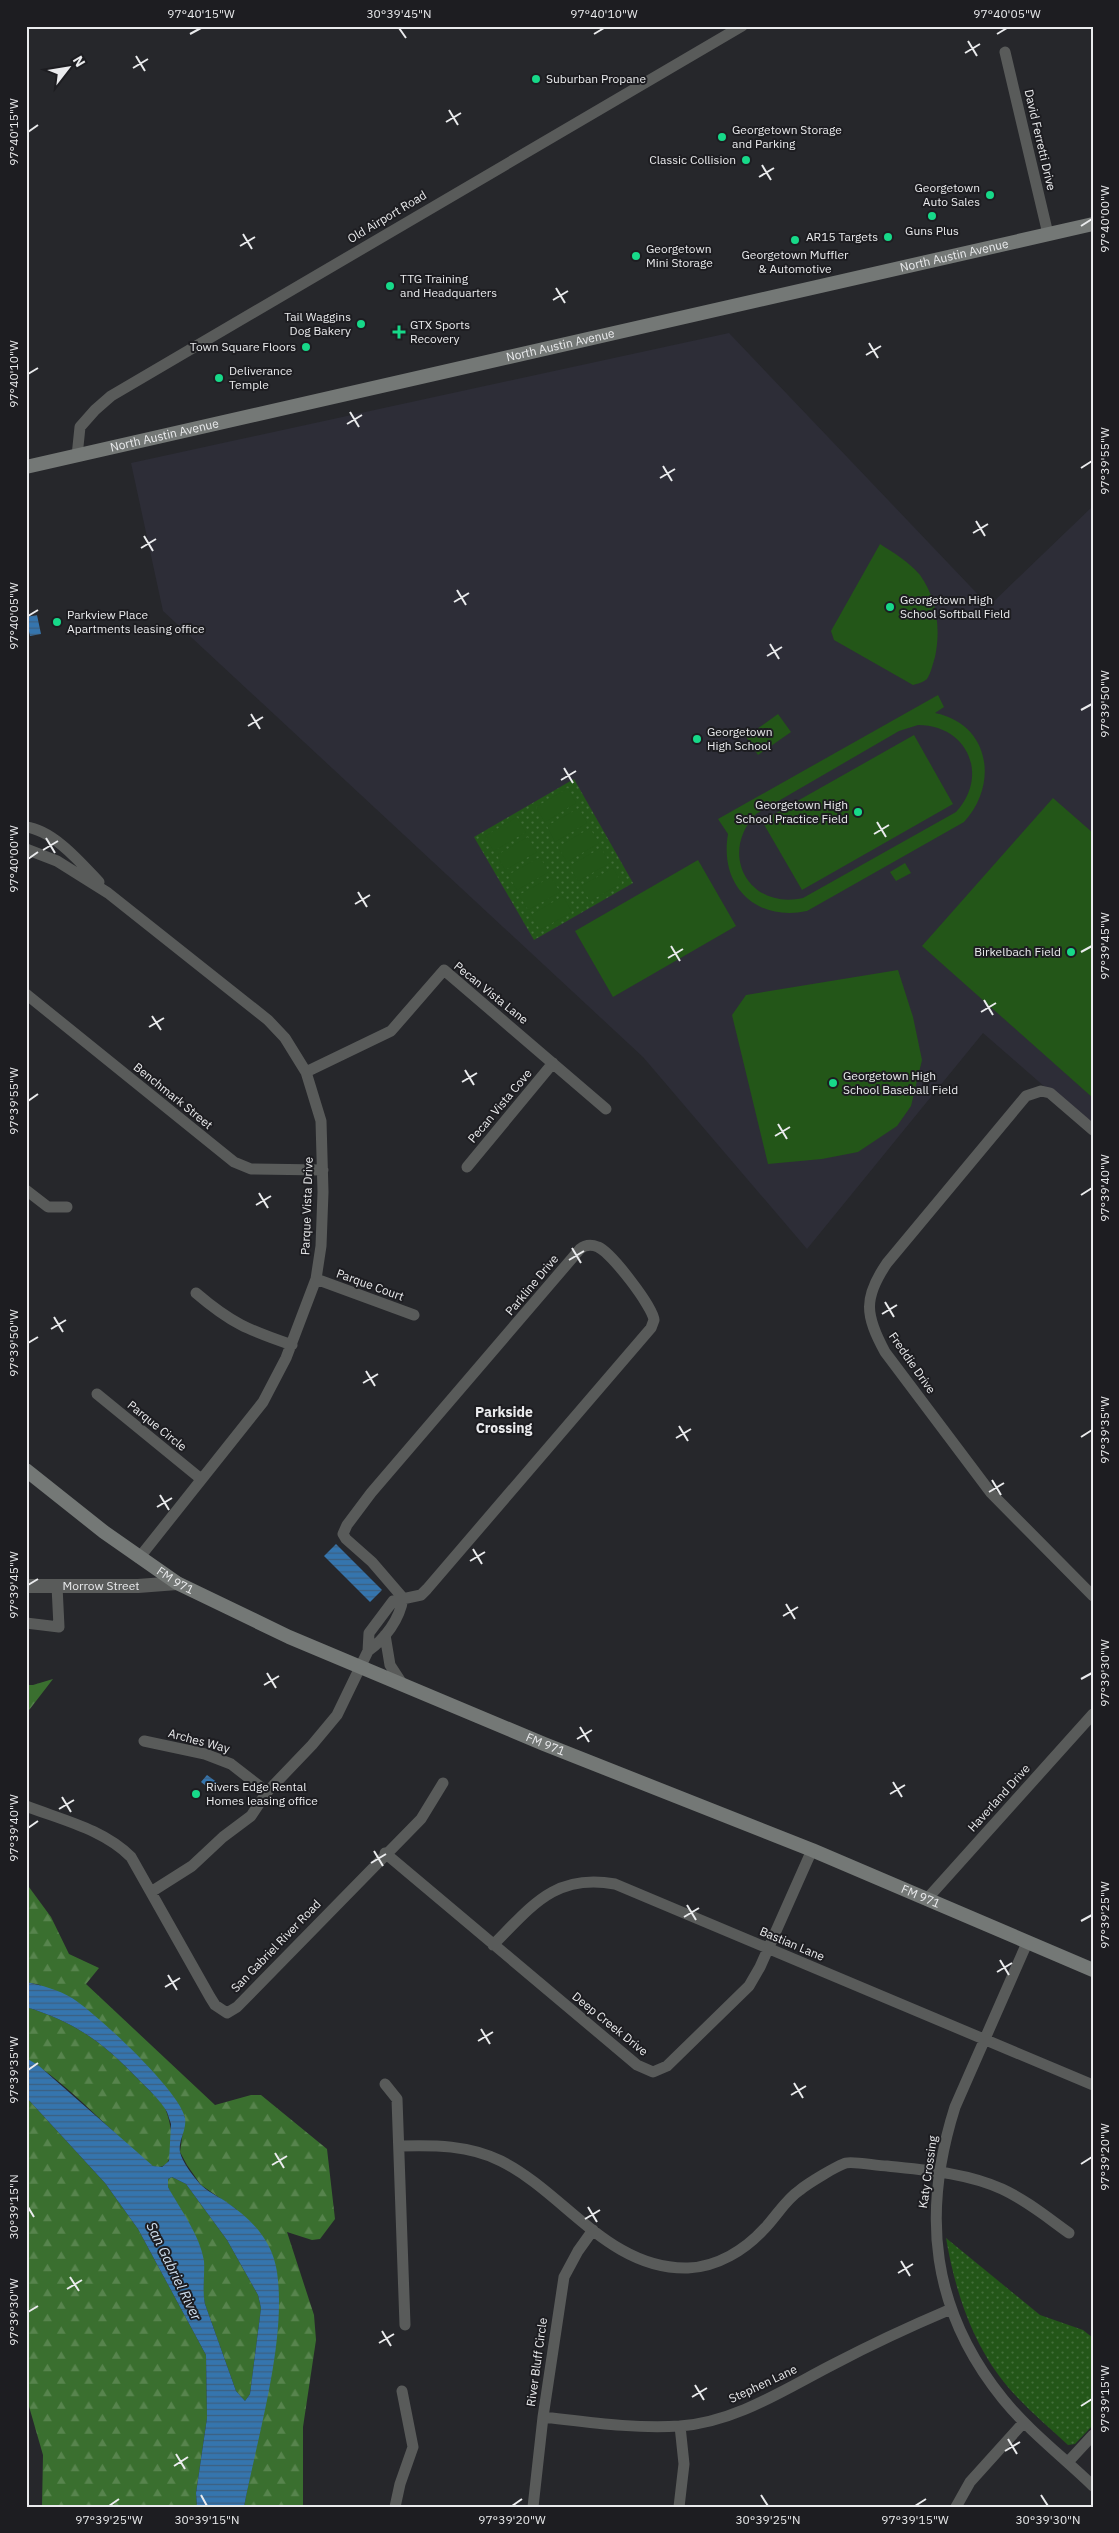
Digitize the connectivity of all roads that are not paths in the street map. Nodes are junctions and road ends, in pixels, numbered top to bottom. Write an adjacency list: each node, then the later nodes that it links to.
1 (742, 26): 5 (street, Old Airport Road)
2 (1005, 52): 4 (street, David Ferretti Drive)
3 (1093, 224): 4 (main road, North Austin Avenue)
4 (1048, 234): 5 (main road, North Austin Avenue)
5 (77, 456): 6 (main road, North Austin Avenue)
6 (26, 467)
7 (26, 827): 9 (street, Parque Vista Drive)
8 (26, 849): 9 (street, Parque Vista Drive)
9 (108, 893): 12 (street, Parque Vista Drive)
10 (26, 994): 16 (street, Benchmark Street)
11 (553, 1063): 12 (street, Pecan Vista Lane); 13 (street, Pecan Vista Lane); 15 (street, Pecan Vista Cove)
12 (306, 1072): 16 (street, Parque Vista Drive)
13 (606, 1109)
14 (1093, 1130): 30 (street, Freddie Drive)
15 (467, 1167)
16 (322, 1170): 19 (street, Parque Vista Drive)
17 (26, 1190): 18 (street)
18 (67, 1207)
19 (316, 1279): 21 (street, Parque Court); 22 (street, Parque Vista Drive)
20 (196, 1293): 22 (street)
21 (414, 1316)
22 (292, 1345): 25 (street, Parque Vista Drive)
23 (96, 1394): 25 (street, Parque Circle)
24 (26, 1470): 26 (main road, FM 971 / FM 971)
25 (201, 1480): 26 (street, Parque Vista Drive)
26 (139, 1558): 27 (main road, FM 971 / FM 971)
27 (177, 1583): 29 (street, Morrow Street); 35 (main road, FM 971 / FM 971)
28 (26, 1586): 29 (street, Morrow Street)
29 (57, 1586): 32 (street)
30 (1093, 1596)
31 (403, 1598): 31 (street, Parkline Drive); 33 (street, Parkline Drive); 34 (street, Parkline Drive)
32 (26, 1623)
33 (385, 1635): 34 (street, Parkline Drive); 36 (street)
34 (368, 1651): 35 (street, Parkline Drive)
35 (360, 1667): 36 (main road, FM 971 / FM 971); 40 (street, Parkline Drive)
36 (403, 1685): 42 (main road, FM 971 / FM 971)
37 (1093, 1714): 45 (street, Haverland Drive)
38 (144, 1741): 40 (street, Arches Way)
39 (443, 1783): 43 (street, San Gabriel River Road)
40 (267, 1792): 44 (street, Parkline Drive)
41 (26, 1806): 44 (street, San Gabriel River Road)
42 (812, 1850): 45 (main road, FM 971 / FM 971); 48 (street, Deep Creek Drive)
43 (385, 1853): 44 (street, San Gabriel River Road); 47 (street, Deep Creek Drive)
44 (151, 1892)
45 (926, 1900): 46 (main road, FM 971 / FM 971)
46 (1027, 1943): 49 (main road, FM 971 / FM 971); 50 (street, Katy Crossing)
47 (493, 1945): 48 (street, Bastian Lane); 48 (street, Deep Creek Drive)
48 (768, 1948): 50 (street, Bastian Lane)
49 (1093, 1970)
50 (984, 2038): 52 (street, Bastian Lane); 54 (street, Katy Crossing)
51 (384, 2084): 53 (street)
52 (1093, 2085)
53 (400, 2146): 55 (street); 58 (street)
54 (940, 2172): 55 (street); 56 (street); 57 (street, Katy Crossing)
55 (594, 2230): 60 (street, River Bluff Circle)
56 (1069, 2233)
57 (951, 2309): 61 (street, Katy Crossing); 62 (street, Stephen Lane)
58 (405, 2325)
59 (402, 2391): 66 (street)
60 (543, 2417): 62 (street, Stephen Lane); 67 (street, River Bluff Circle)
61 (1024, 2422): 64 (street, Katy Crossing); 69 (street)
62 (680, 2426): 68 (street)
63 (1093, 2435): 64 (street)
64 (1068, 2462): 65 (street, Katy Crossing)
65 (1093, 2486)
66 (395, 2507)
67 (533, 2507)
68 (679, 2507)
69 (956, 2507)

